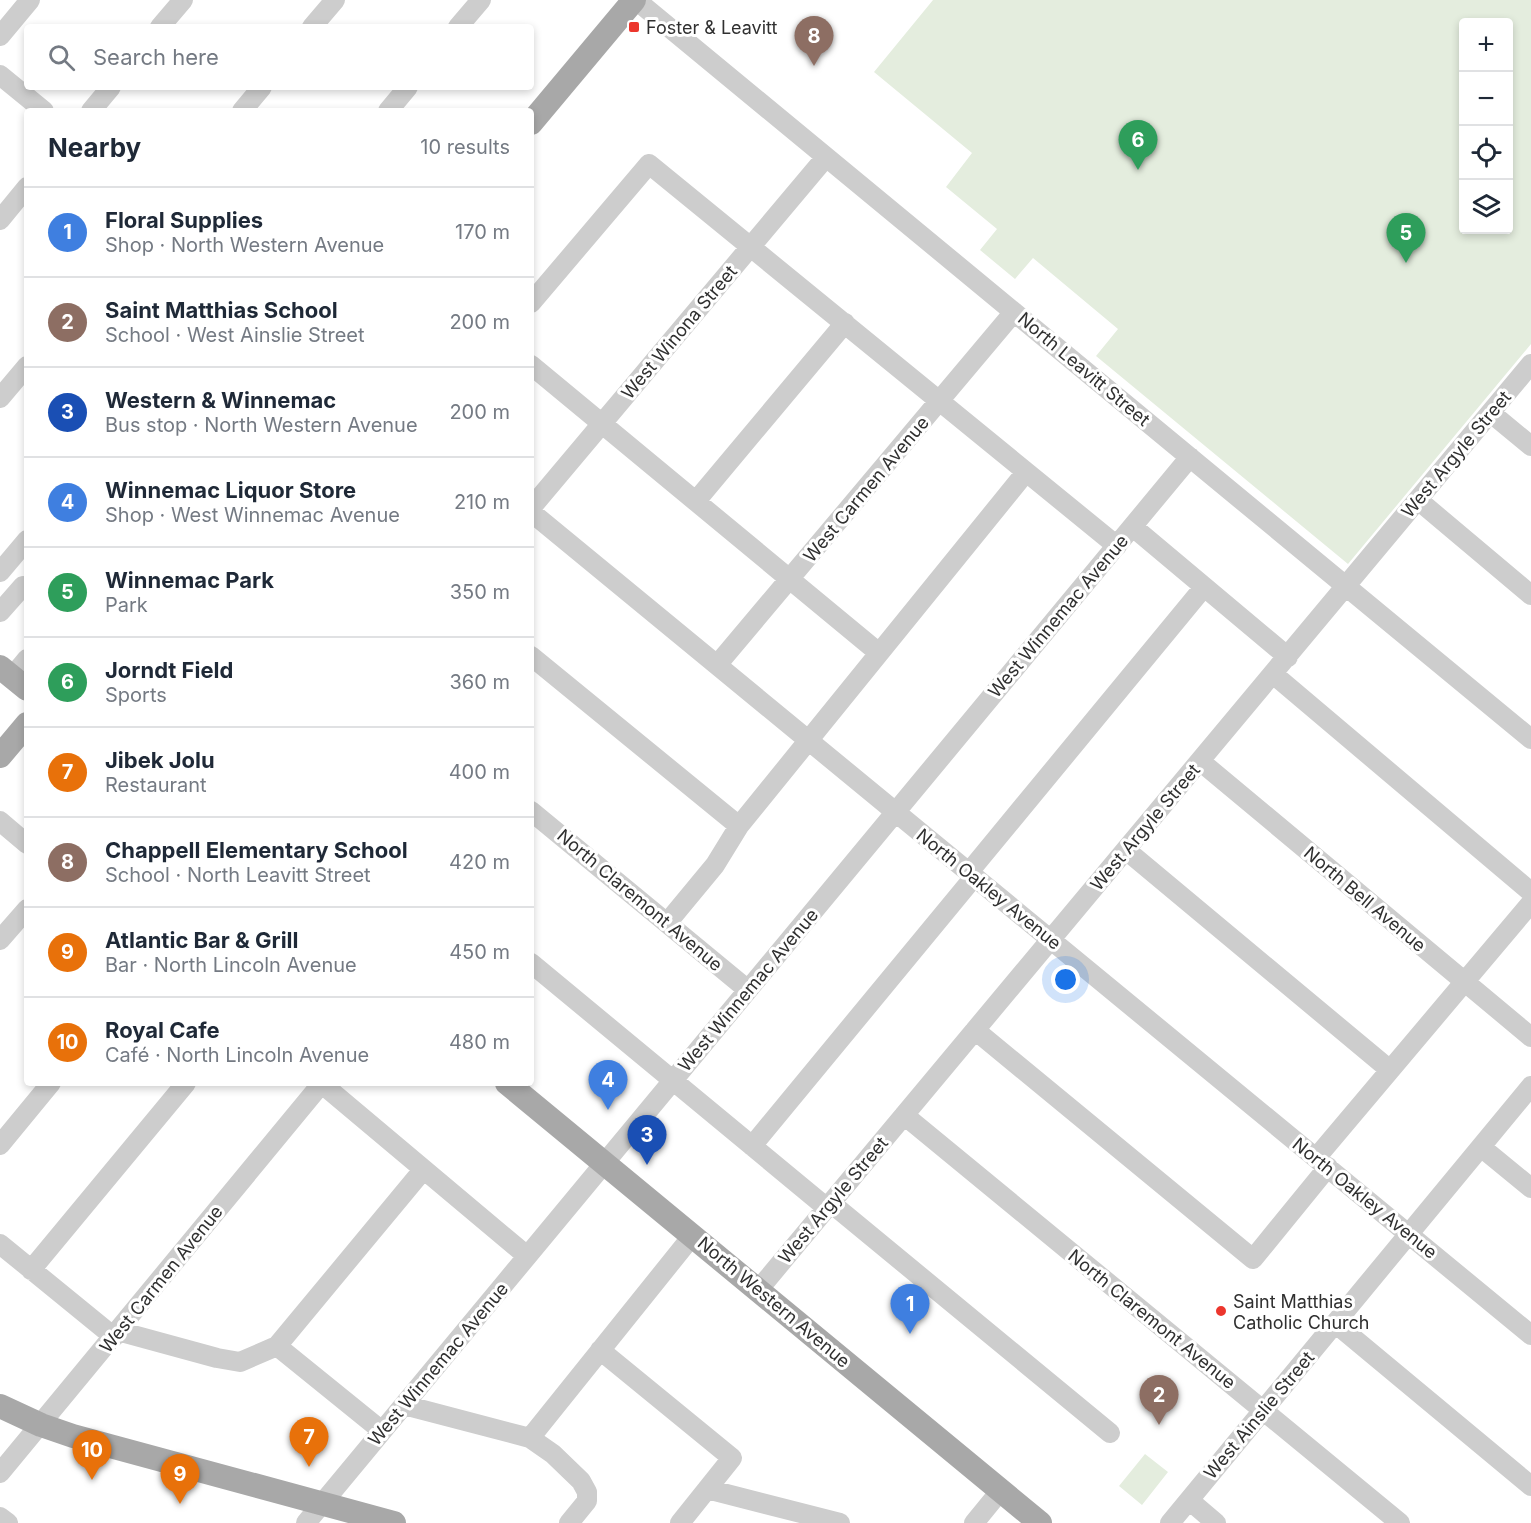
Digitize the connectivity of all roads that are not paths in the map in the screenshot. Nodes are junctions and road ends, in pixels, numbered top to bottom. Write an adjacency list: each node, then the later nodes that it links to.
1 (30, 0): 9 (street)
2 (183, 0): 6 (street)
3 (335, 0): 7 (street)
4 (481, 0): 8 (street)
5 (635, 0): 18 (main road); 19 (street, North Leavitt Street)
6 (163, 24)
7 (315, 24)
8 (461, 24)
9 (0, 36)
10 (0, 75): 14 (street)
11 (108, 90): 15 (street)
12 (260, 90): 16 (street)
13 (406, 90): 17 (street)
14 (40, 108)
15 (94, 108)
16 (244, 108)
17 (390, 108)
18 (534, 119)
19 (826, 157): 22 (street, West Winona Street); 24 (street, North Leavitt Street)
20 (24, 192): 21 (street)
21 (0, 220)
22 (751, 246): 23 (street); 25 (street); 32 (street, West Winona Street)
23 (534, 299)
24 (1014, 312): 30 (street, West Carmen Avenue); 34 (street, North Leavitt Street)
25 (845, 323): 30 (street); 37 (street)
26 (1531, 364): 31 (street, West Argyle Street)
27 (534, 367): 32 (street)
28 (24, 370): 29 (street)
29 (0, 398)
30 (940, 400): 35 (street); 44 (street, West Carmen Avenue)
31 (1491, 412): 33 (street); 36 (street, West Argyle Street)
32 (602, 424): 37 (street); 38 (street, West Winona Street)
33 (1531, 446)
34 (1190, 457): 40 (street, West Winnemac Avenue); 46 (street, North Leavitt Street)
35 (1026, 472): 42 (street); 50 (street)
36 (1418, 500): 46 (street, West Argyle Street); 48 (street)
37 (696, 501): 44 (street)
38 (534, 506)
39 (534, 512): 53 (street, North Oakley Avenue)
40 (1133, 527): 42 (street, West Winnemac Avenue); 47 (street)
41 (24, 544): 43 (street)
42 (1117, 546): 60 (street, West Winnemac Avenue)
43 (0, 572)
44 (790, 579): 50 (street); 53 (street, West Carmen Avenue)
45 (24, 586): 49 (street)
46 (1346, 586): 51 (street, West Argyle Street); 56 (street, North Leavitt Street)
47 (1204, 587): 51 (street); 66 (street)
48 (1531, 595)
49 (0, 612)
50 (879, 653): 57 (street)
51 (1288, 657): 54 (street, West Argyle Street)
52 (534, 658): 63 (street)
53 (717, 665): 57 (street, North Oakley Avenue)
54 (1273, 674): 59 (street, West Argyle Street); 67 (street)
55 (24, 728): 58 (main road)
56 (1531, 739)
57 (808, 740): 60 (street, North Oakley Avenue); 63 (street)
58 (0, 756)
59 (1200, 761): 65 (street, West Argyle Street); 74 (street, North Bell Avenue)
60 (896, 812): 66 (street, North Oakley Avenue); 75 (street, West Winnemac Avenue)
61 (534, 813): 70 (street, North Claremont Avenue)
62 (0, 821): 64 (street)
63 (739, 826): 70 (street)
64 (24, 841)
65 (1126, 850): 71 (street, West Argyle Street); 78 (street)
66 (972, 874): 71 (street, North Oakley Avenue); 88 (street)
67 (1531, 892)
68 (1531, 903): 74 (street)
69 (24, 912): 72 (street)
70 (667, 923): 75 (street, North Claremont Avenue)
71 (1051, 939): 76 (street, West Argyle Street); 91 (street, North Oakley Avenue)
72 (0, 940)
73 (534, 965): 79 (street)
74 (1464, 982): 77 (street, North Bell Avenue); 78 (street)
75 (748, 990): 79 (street, West Winnemac Avenue)
76 (975, 1030): 86 (street, West Argyle Street); 91 (street)
77 (1531, 1037)
78 (1390, 1070): 91 (street)
79 (673, 1081): 88 (street); 90 (street, West Winnemac Avenue)
80 (49, 1086): 87 (street)
81 (184, 1086): 99 (street)
82 (319, 1086): 102 (street, West Carmen Avenue)
83 (325, 1086): 92 (street)
84 (511, 1086): 90 (main road, North Western Avenue)
85 (1531, 1086): 89 (street, West Ainslie Street)
86 (904, 1116): 94 (street, West Argyle Street); 108 (street, North Claremont Avenue)
87 (0, 1145)
88 (752, 1146): 94 (street)
89 (1481, 1147): 93 (street); 95 (street, West Ainslie Street)
90 (605, 1163): 96 (main road, North Western Avenue); 98 (street, West Winnemac Avenue)
91 (1322, 1163): 95 (street, North Oakley Avenue)
92 (423, 1170): 98 (street); 104 (street)
93 (1531, 1188)
94 (829, 1205): 100 (street, West Argyle Street); 111 (street)
95 (1409, 1234): 101 (street, West Ainslie Street); 103 (street, North Oakley Avenue)
96 (693, 1235): 100 (main road, North Western Avenue); 105 (street)
97 (0, 1244): 99 (street)
98 (527, 1256): 106 (street, West Winnemac Avenue)
99 (31, 1270): 102 (street)
100 (759, 1289): 116 (main road, North Western Avenue)
101 (1335, 1323): 108 (street, West Ainslie Street); 114 (street)
102 (116, 1334): 104 (street); 109 (street, West Carmen Avenue)
103 (1531, 1335)
104 (277, 1346): 110 (street)
105 (600, 1350): 112 (street); 115 (street)
106 (404, 1405): 110 (street, West Winnemac Avenue); 112 (street)
107 (0, 1406): 109 (main road)
108 (1263, 1411): 117 (street, West Ainslie Street); 130 (street, North Claremont Avenue)
109 (41, 1425): 113 (street, West Carmen Avenue); 118 (main road)
110 (382, 1431): 118 (street, West Winnemac Avenue)
111 (1110, 1433)
112 (530, 1438): 123 (street)
113 (0, 1473)
114 (1531, 1486)
115 (707, 1489): 124 (street); 125 (street)
116 (1001, 1490): 126 (street); 127 (main road, North Western Avenue)
117 (1189, 1500): 128 (street, West Ainslie Street); 129 (street)
118 (322, 1504): 121 (street, West Winnemac Avenue); 122 (main road)
119 (0, 1517): 120 (street)
120 (8, 1523)
121 (306, 1523)
122 (394, 1523)
123 (569, 1523)
124 (680, 1523)
125 (840, 1523)
126 (974, 1523)
127 (1040, 1523)
128 (1170, 1523)
129 (1216, 1523)
130 (1400, 1523)

